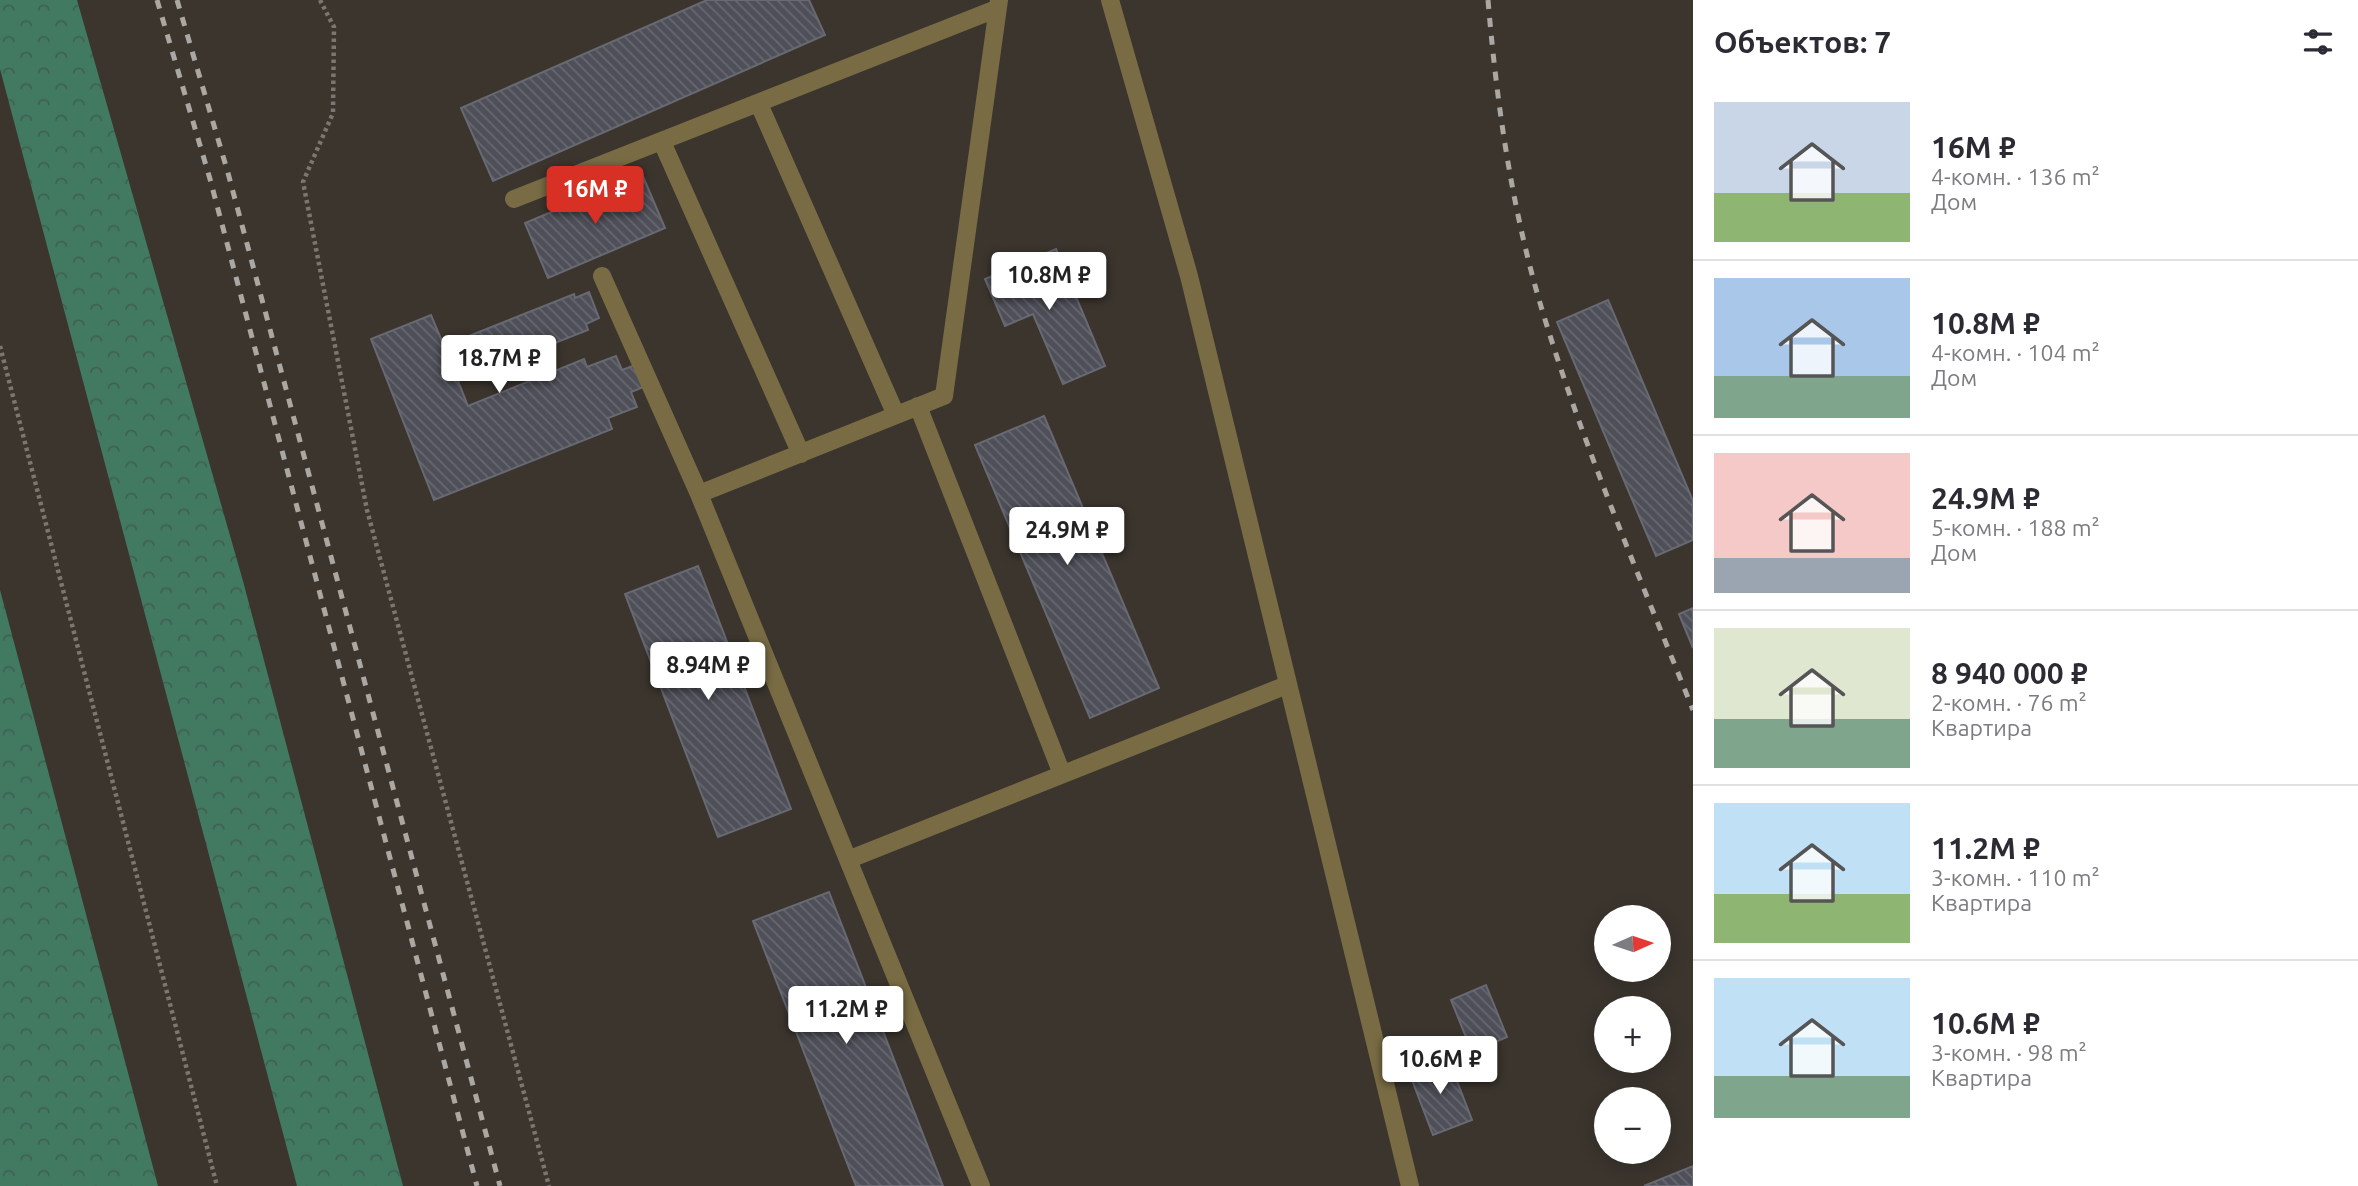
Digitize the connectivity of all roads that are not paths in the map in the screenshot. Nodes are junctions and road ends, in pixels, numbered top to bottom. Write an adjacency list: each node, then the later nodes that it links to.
1 (1110, 0): 11 (lane)
2 (997, 5): 3 (lane); 7 (lane)
3 (759, 104): 4 (lane); 8 (lane)
4 (662, 142): 5 (lane); 9 (lane)
5 (514, 200)
6 (602, 276): 10 (lane)
7 (918, 407): 8 (lane); 12 (lane)
8 (896, 415): 9 (lane)
9 (801, 454): 10 (lane)
10 (699, 494): 13 (lane)
11 (1287, 685): 12 (lane); 15 (lane)
12 (1062, 774): 13 (lane)
13 (850, 859): 14 (lane)
14 (981, 1186)
15 (1410, 1186)

